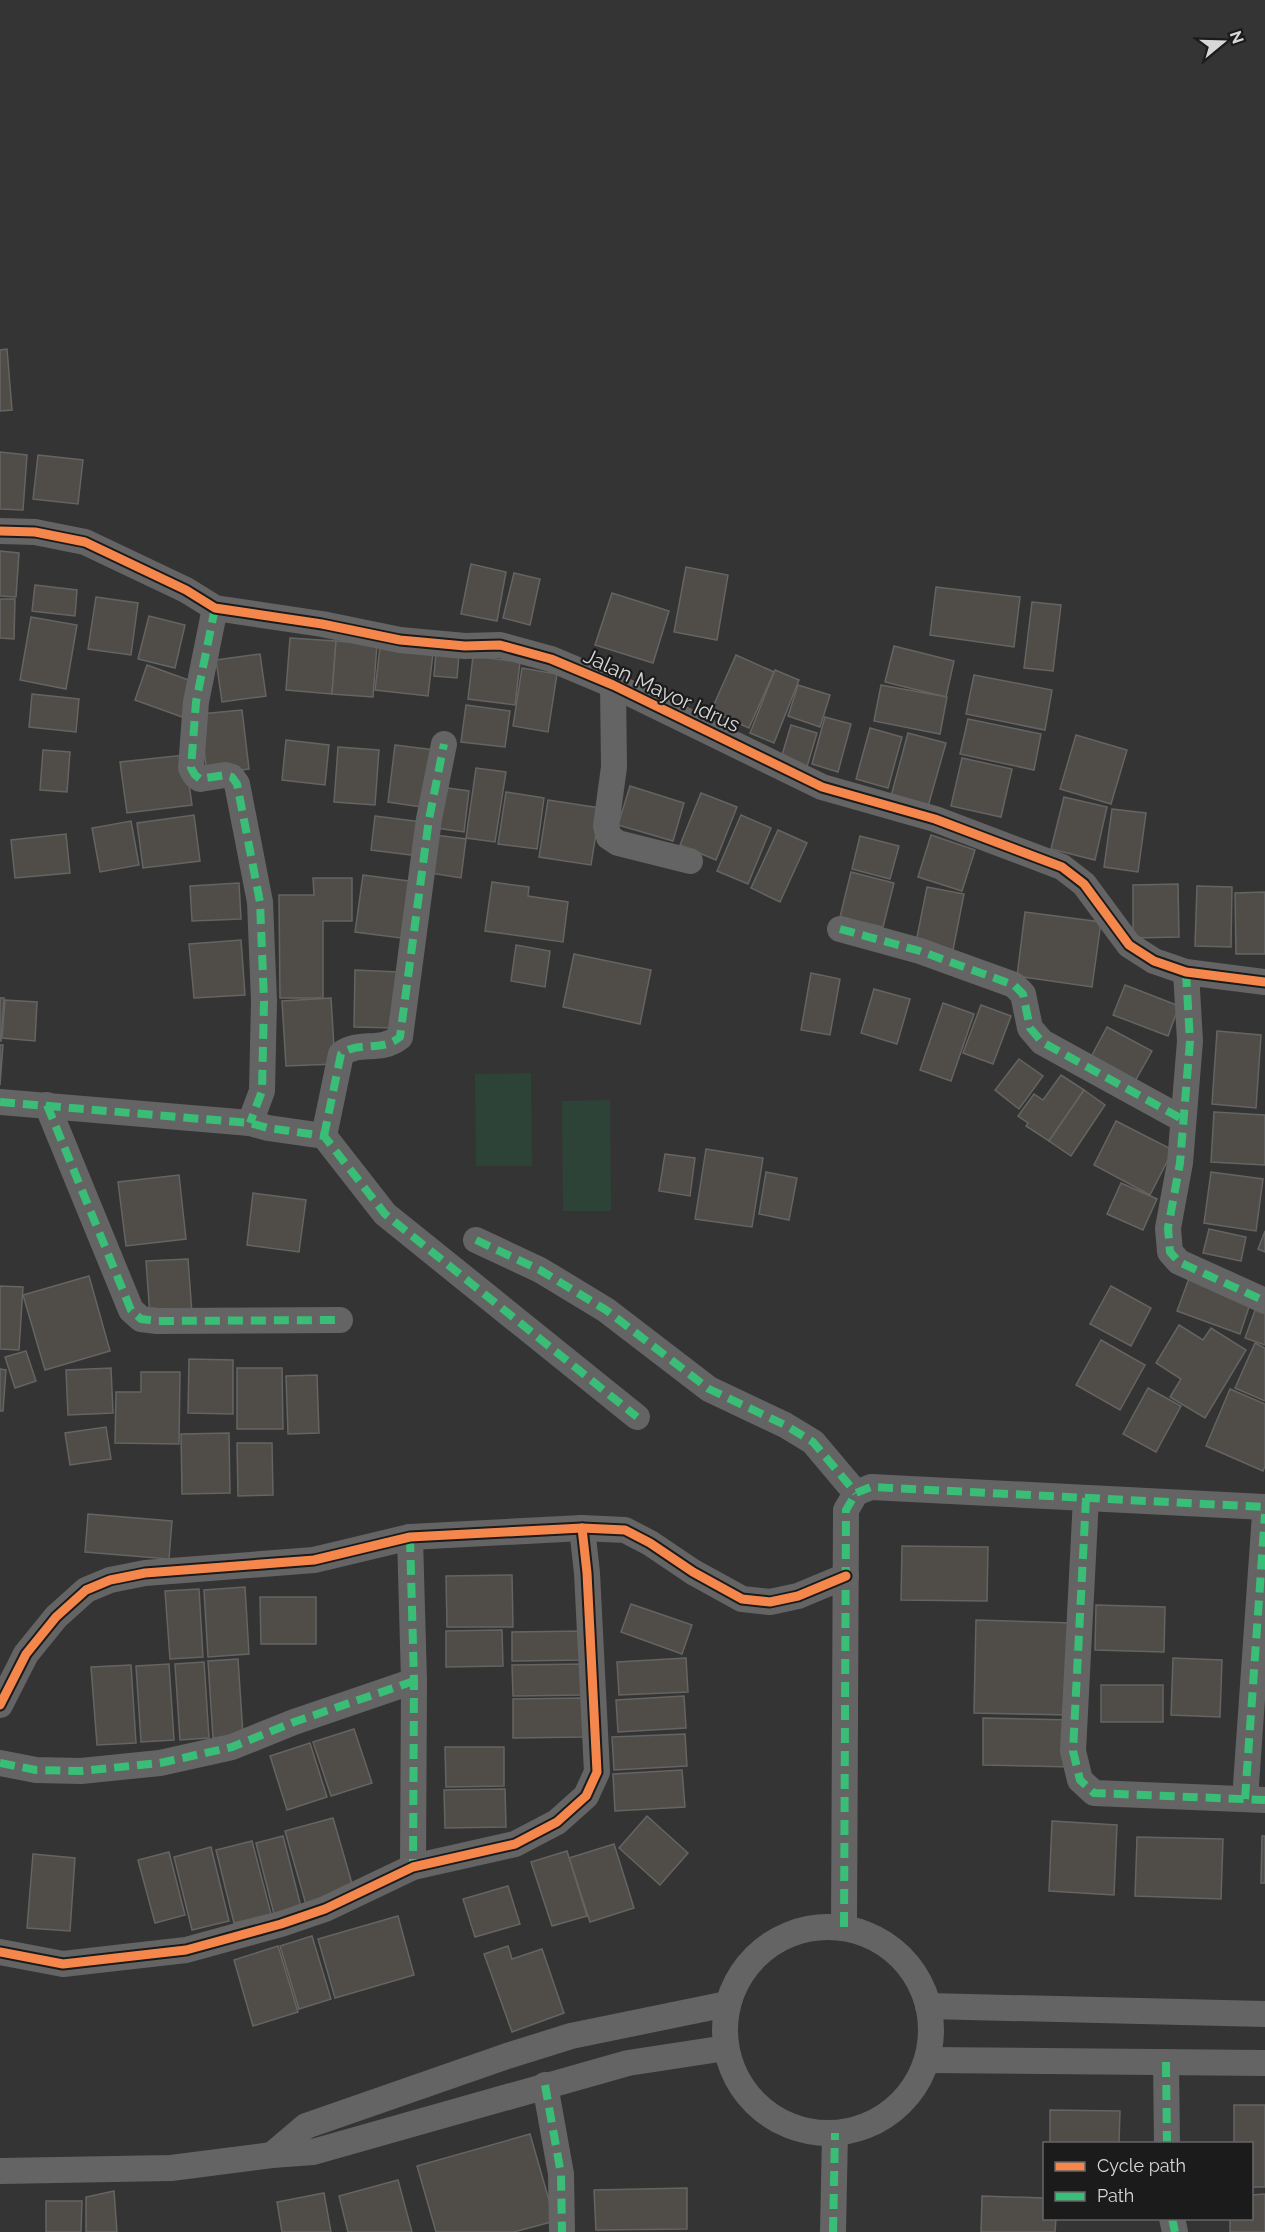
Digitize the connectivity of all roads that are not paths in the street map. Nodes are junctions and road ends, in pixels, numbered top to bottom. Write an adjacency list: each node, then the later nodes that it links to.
1 (0, 531): 2 (street, Jalan Mayor Idrus)
2 (215, 608): 3 (street, Jalan Mayor Idrus); 12 (street)
3 (613, 685): 5 (street); 7 (street, Jalan Mayor Idrus)
4 (444, 744): 13 (street)
5 (690, 861)
6 (840, 929): 11 (street)
7 (1186, 972): 8 (street, Jalan Mayor Idrus); 11 (street)
8 (1265, 982)
9 (0, 1102): 10 (street)
10 (47, 1105): 12 (street); 16 (street)
11 (1182, 1119): 15 (street)
12 (250, 1123): 13 (street)
13 (324, 1136): 17 (street)
14 (476, 1240): 18 (street)
15 (1265, 1301)
16 (340, 1320)
17 (637, 1417)
18 (856, 1493): 19 (street); 24 (street)
19 (1086, 1498): 20 (street); 28 (street)
20 (1265, 1507)
21 (1265, 1514): 28 (street)
22 (582, 1528): 23 (street); 24 (street); 29 (street)
23 (410, 1538): 25 (street); 26 (street)
24 (846, 1576): 30 (street)
25 (414, 1681): 27 (street); 29 (street)
26 (0, 1705)
27 (0, 1763)
28 (1255, 1800)
29 (413, 1867): 31 (street)
30 (844, 1927): 32 (street); 33 (street)
31 (0, 1952)
32 (727, 2004): 35 (street); 42 (street)
33 (928, 2006): 34 (street); 36 (street)
34 (1265, 2014)
35 (726, 2048): 39 (street); 40 (street)
36 (927, 2060): 37 (street); 40 (street)
37 (1166, 2062): 38 (street); 41 (street)
38 (1265, 2062)
39 (545, 2085): 42 (street); 44 (street)
40 (836, 2133): 45 (street)
41 (1167, 2142)
42 (272, 2155): 43 (street)
43 (0, 2171)
44 (562, 2232)
45 (833, 2232)

